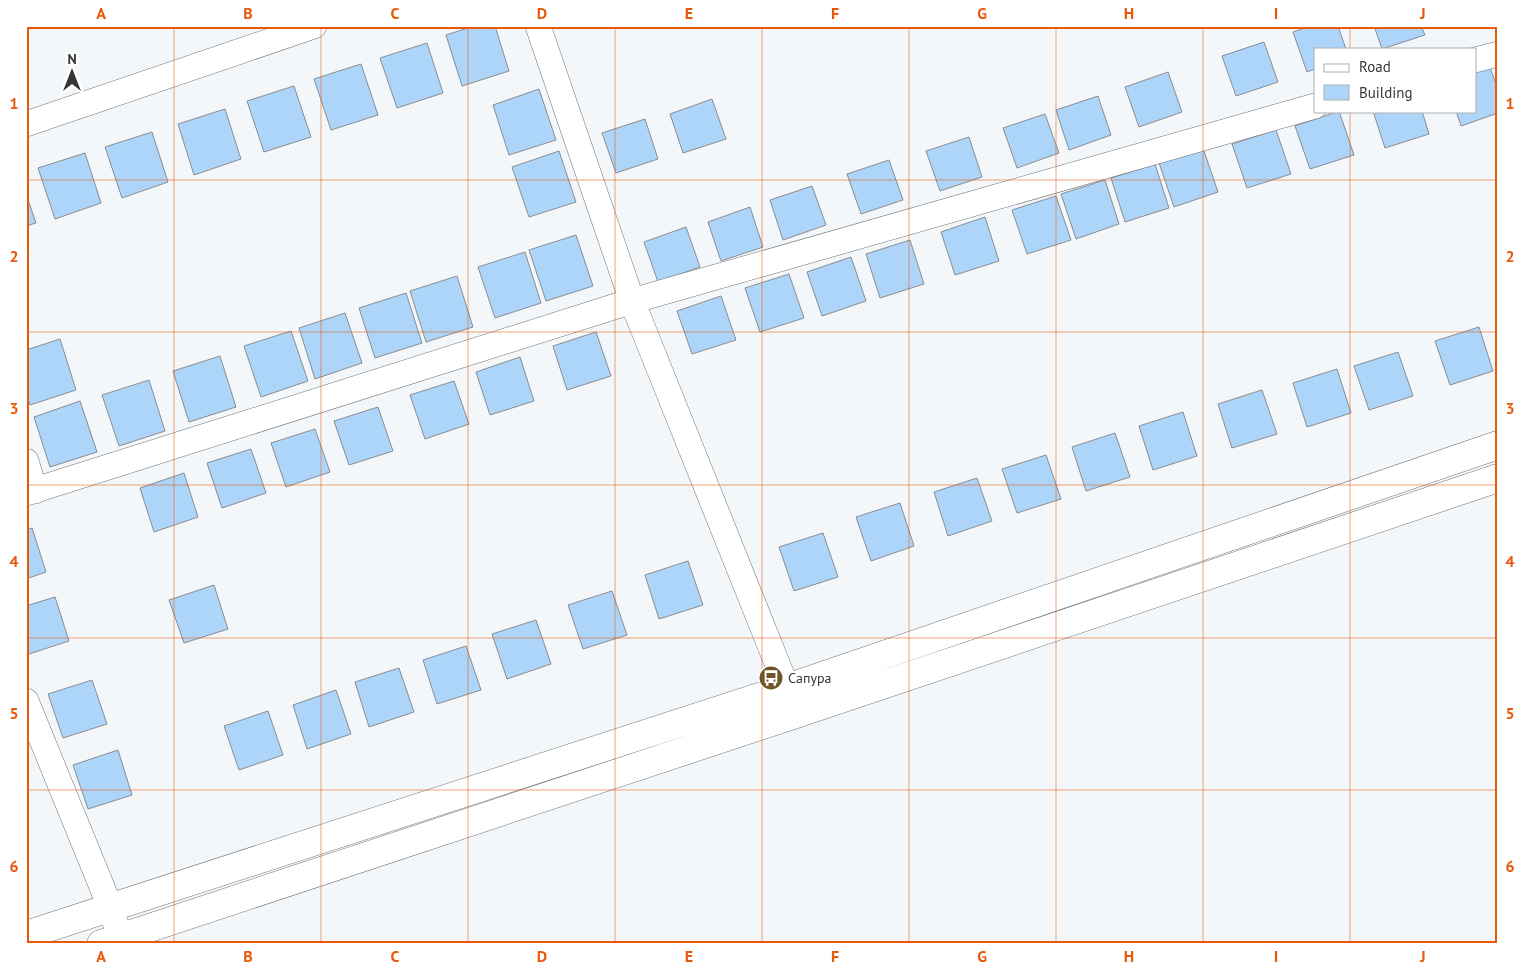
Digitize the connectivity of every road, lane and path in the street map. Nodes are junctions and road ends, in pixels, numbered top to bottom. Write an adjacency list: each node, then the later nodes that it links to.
1 (314, 26): 3 (street)
2 (538, 26): 8 (street)
3 (277, 32): 7 (street)
4 (1498, 54): 5 (street)
5 (1476, 60)
6 (1314, 106): 8 (street)
7 (26, 124)
8 (632, 301): 12 (street); 13 (street)
9 (1498, 444): 13 (main road)
10 (26, 461): 12 (street)
11 (1498, 478): 17 (main road)
12 (31, 492)
13 (787, 688): 15 (main road)
14 (26, 701): 15 (street)
15 (111, 909): 16 (main road); 17 (street)
16 (26, 935)
17 (111, 941)

